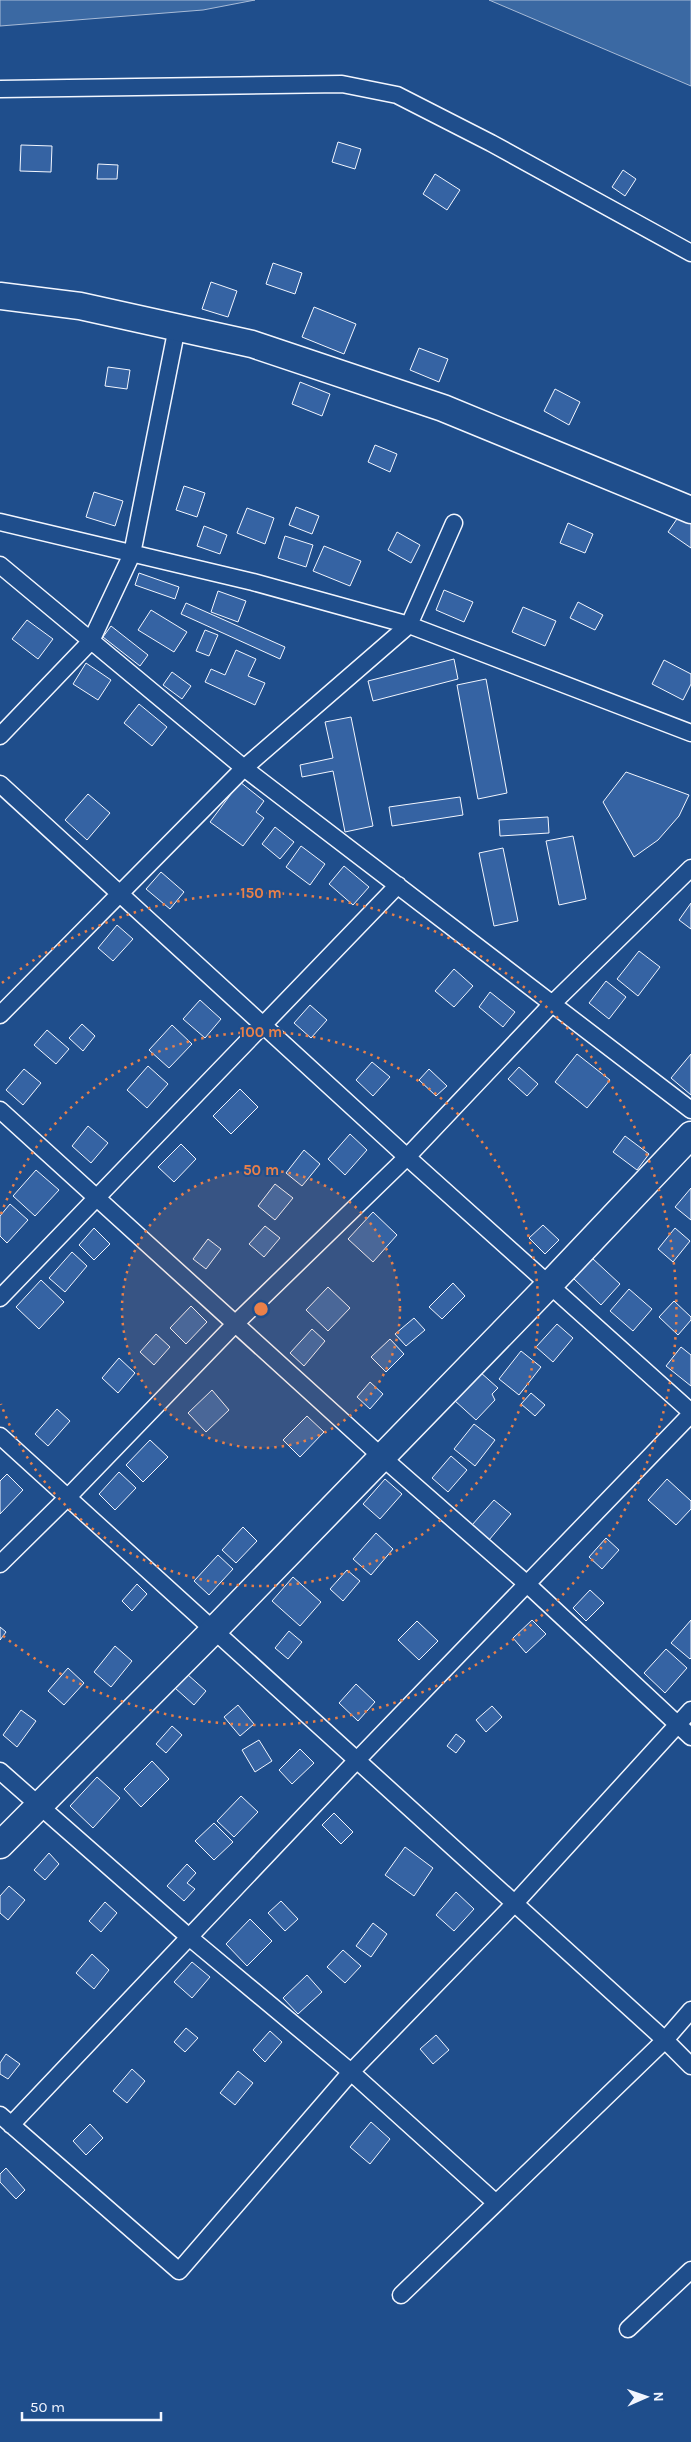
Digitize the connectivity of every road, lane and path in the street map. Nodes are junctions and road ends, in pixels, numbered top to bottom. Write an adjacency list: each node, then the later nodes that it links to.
1 (0, 89): 2 (street)
2 (691, 253)
3 (0, 296): 4 (main road)
4 (177, 327): 5 (main road); 8 (street)
5 (691, 510)
6 (0, 522): 8 (street)
7 (454, 523): 10 (street)
8 (132, 554): 10 (street); 11 (street)
9 (0, 564): 11 (street)
10 (409, 625): 12 (street); 14 (street)
11 (91, 641): 13 (street); 14 (street)
12 (691, 734)
13 (0, 736)
14 (244, 768): 17 (street); 18 (street)
15 (0, 784): 18 (street)
16 (691, 868): 19 (street)
17 (398, 885): 19 (street); 21 (street)
18 (120, 894): 20 (street); 21 (street)
19 (551, 1005): 23 (street); 25 (street)
20 (0, 1015)
21 (263, 1023): 25 (street); 26 (street)
22 (0, 1110): 26 (street)
23 (691, 1110)
24 (691, 1135): 27 (main road)
25 (407, 1157): 27 (street); 29 (street)
26 (98, 1197): 28 (street); 29 (street)
27 (550, 1284): 30 (street); 32 (main road)
28 (0, 1298)
29 (236, 1323): 32 (street); 33 (street)
30 (691, 1413): 35 (street)
31 (0, 1436): 33 (street)
32 (382, 1457): 35 (street); 36 (main road)
33 (68, 1497): 34 (street); 36 (street)
34 (0, 1564)
35 (527, 1584): 38 (street); 40 (street)
36 (214, 1630): 40 (street); 42 (main road)
37 (691, 1710): 38 (street)
38 (678, 1724): 39 (street); 44 (street)
39 (691, 1737)
40 (357, 1760): 44 (street); 45 (street)
41 (0, 1771): 42 (street)
42 (39, 1804): 43 (main road); 45 (street)
43 (0, 1845)
44 (515, 1903): 47 (street); 49 (street)
45 (189, 1937): 49 (street); 50 (street)
46 (691, 2010): 47 (street)
47 (665, 2040): 48 (street); 51 (street)
48 (691, 2066)
49 (351, 2072): 50 (street); 51 (street)
50 (5, 2120)
51 (496, 2204): 53 (street)
52 (691, 2270): 54 (street)
53 (401, 2295)
54 (628, 2329)

